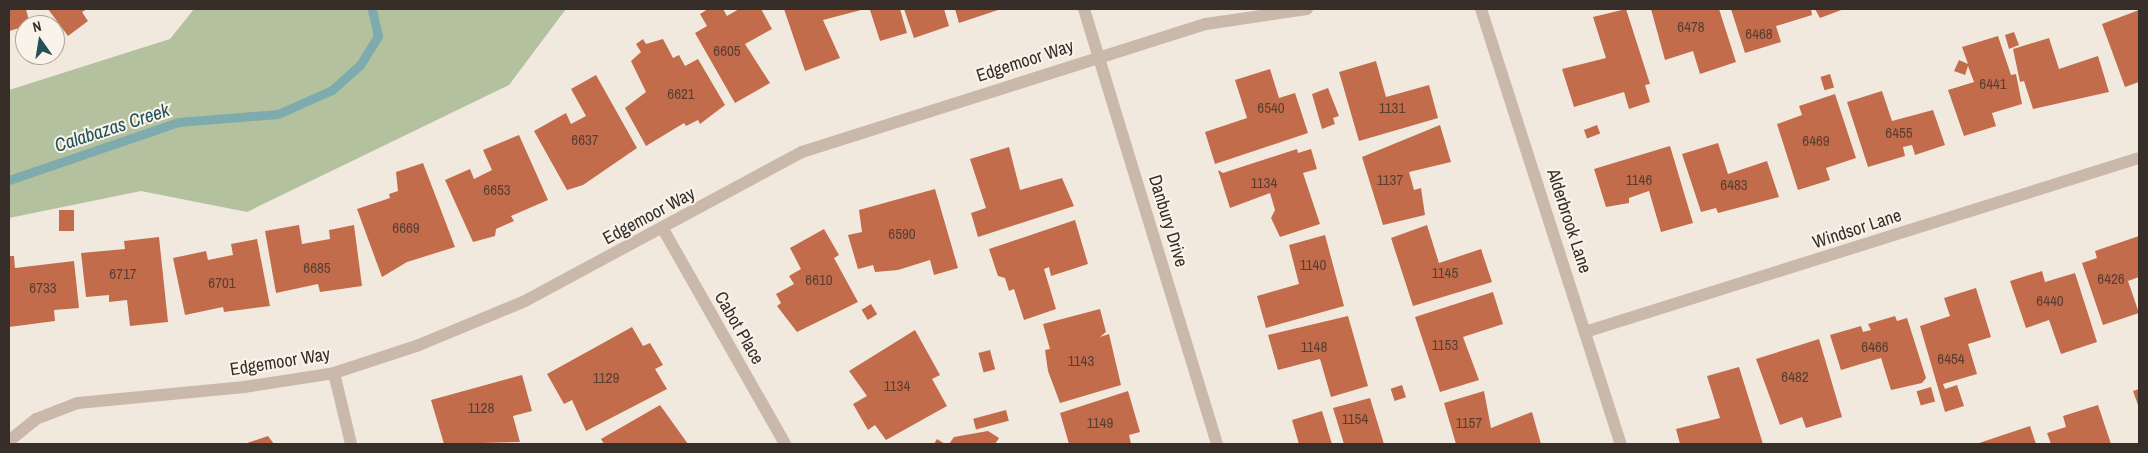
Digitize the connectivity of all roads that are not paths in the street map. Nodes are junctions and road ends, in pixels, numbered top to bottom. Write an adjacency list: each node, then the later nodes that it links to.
1 (1084, 9): 4 (street, Danbury Drive)
2 (1308, 9): 4 (street, Edgemoor Way)
3 (1481, 9): 7 (street, Alderbrook Lane)
4 (1099, 56): 6 (street, Edgemoor Way); 12 (street, Danbury Drive)
5 (2139, 158): 7 (street, Windsor Lane)
6 (663, 229): 8 (street, Edgemoor Way); 11 (street, Cabot Place)
7 (1585, 332): 13 (street, Alderbrook Lane)
8 (334, 373): 9 (street, Edgemoor Way); 10 (street)
9 (9, 441)
10 (351, 444)
11 (785, 444)
12 (1217, 444)
13 (1621, 444)

